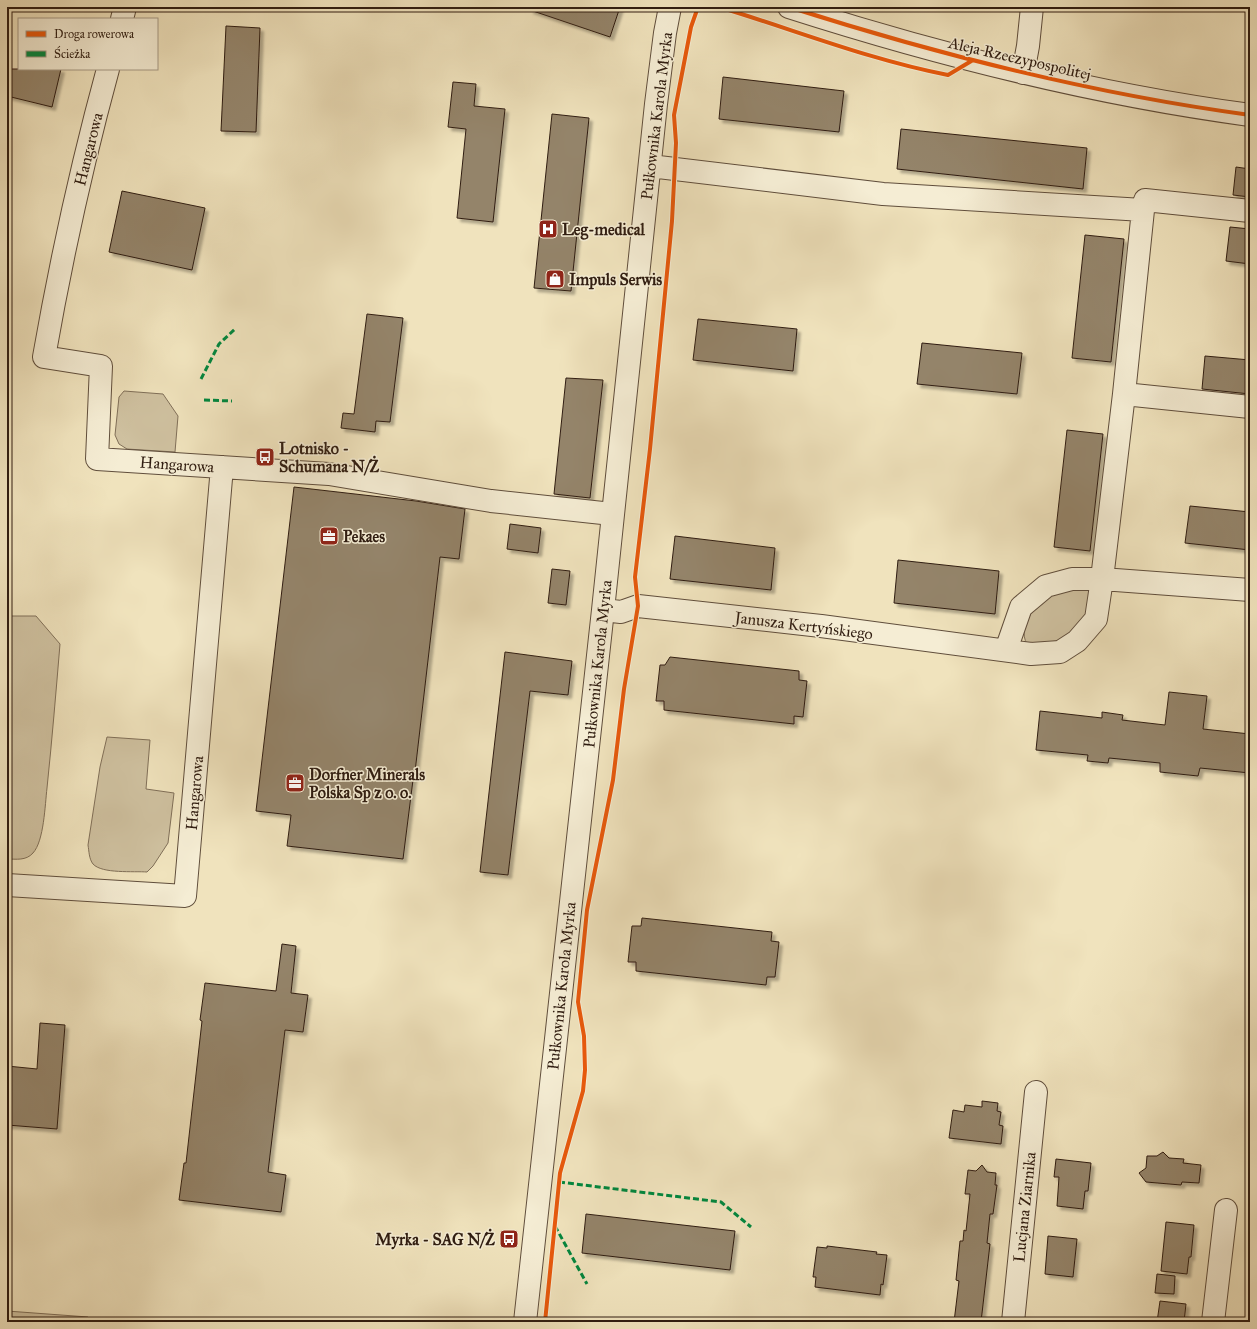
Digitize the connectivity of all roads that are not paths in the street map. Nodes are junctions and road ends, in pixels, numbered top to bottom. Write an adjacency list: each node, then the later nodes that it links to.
1 (125, 7): 5 (street)
2 (670, 7): 9 (street, Pułkownika Karola Myrka)
3 (789, 7): 7 (street, Aleja Rzeczypospolitej)
4 (1032, 7): 7 (street)
5 (122, 18)
6 (108, 70): 14 (street, Hangarowa)
7 (1023, 73): 8 (street, Aleja Rzeczypospolitej)
8 (1250, 115)
9 (650, 166): 10 (street); 15 (street, Pułkownika Karola Myrka)
10 (1143, 210): 11 (street); 12 (street, Janusza Kertyńskiego)
11 (1250, 211)
12 (1124, 394): 13 (street); 16 (street, Janusza Kertyńskiego)
13 (1250, 407)
14 (222, 467): 15 (street); 20 (street, Hangarowa)
15 (612, 514): 18 (street, Pułkownika Karola Myrka)
16 (1102, 579): 17 (street); 19 (street); 19 (street, Janusza Kertyńskiego)
17 (1250, 590)
18 (603, 610): 19 (street, Janusza Kertyńskiego); 23 (street, Pułkownika Karola Myrka)
19 (1006, 650)
20 (7, 885)
21 (1036, 1092): 24 (street, Lucjana Ziarnika)
22 (1226, 1210): 25 (street)
23 (525, 1322)
24 (1012, 1322)
25 (1213, 1322)

